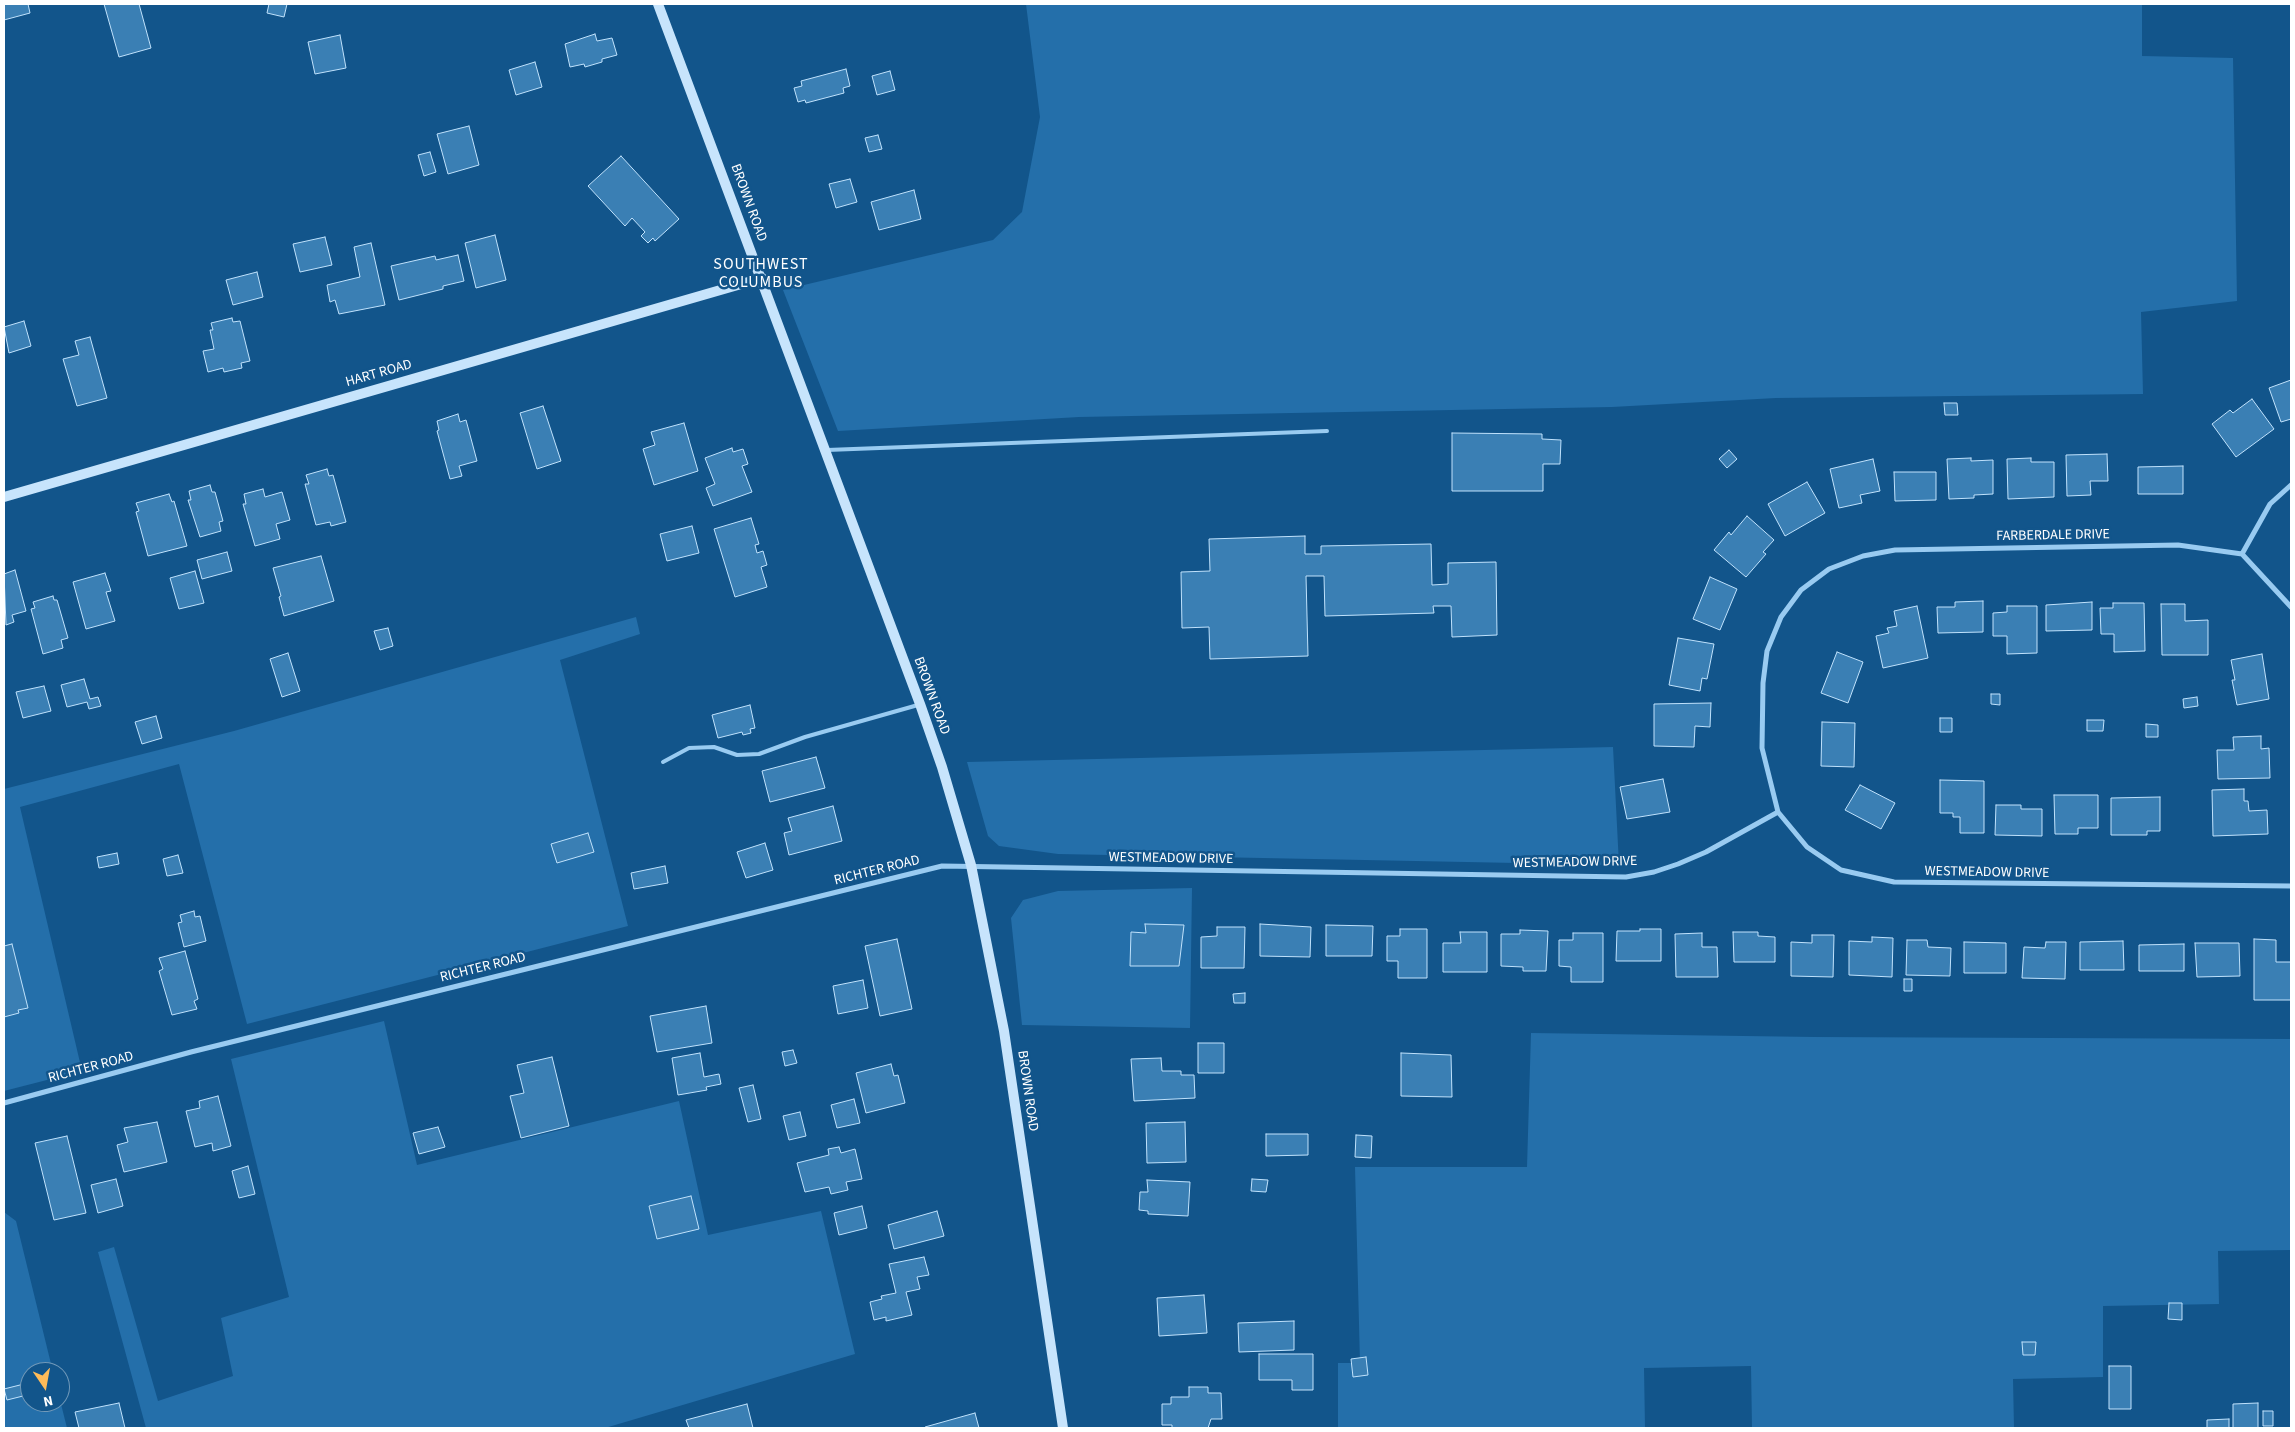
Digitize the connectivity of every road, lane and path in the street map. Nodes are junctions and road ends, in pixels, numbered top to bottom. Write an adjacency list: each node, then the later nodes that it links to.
1 (658, 4): 2 (main road, BROWN ROAD)
2 (762, 278): 4 (main road, BROWN ROAD); 6 (main road, HART ROAD)
3 (1327, 431): 4 (lane)
4 (824, 450): 9 (main road, BROWN ROAD)
5 (2291, 485): 7 (street)
6 (4, 496)
7 (2242, 554): 8 (street); 11 (street, FARBERDALE DRIVE)
8 (2291, 607)
9 (920, 704): 10 (lane); 12 (main road, BROWN ROAD)
10 (663, 762)
11 (1778, 812): 12 (street, WESTMEADOW DRIVE); 13 (street, WESTMEADOW DRIVE)
12 (971, 866): 14 (street, RICHTER ROAD); 15 (main road, BROWN ROAD)
13 (2291, 886)
14 (4, 1103)
15 (1063, 1428)

